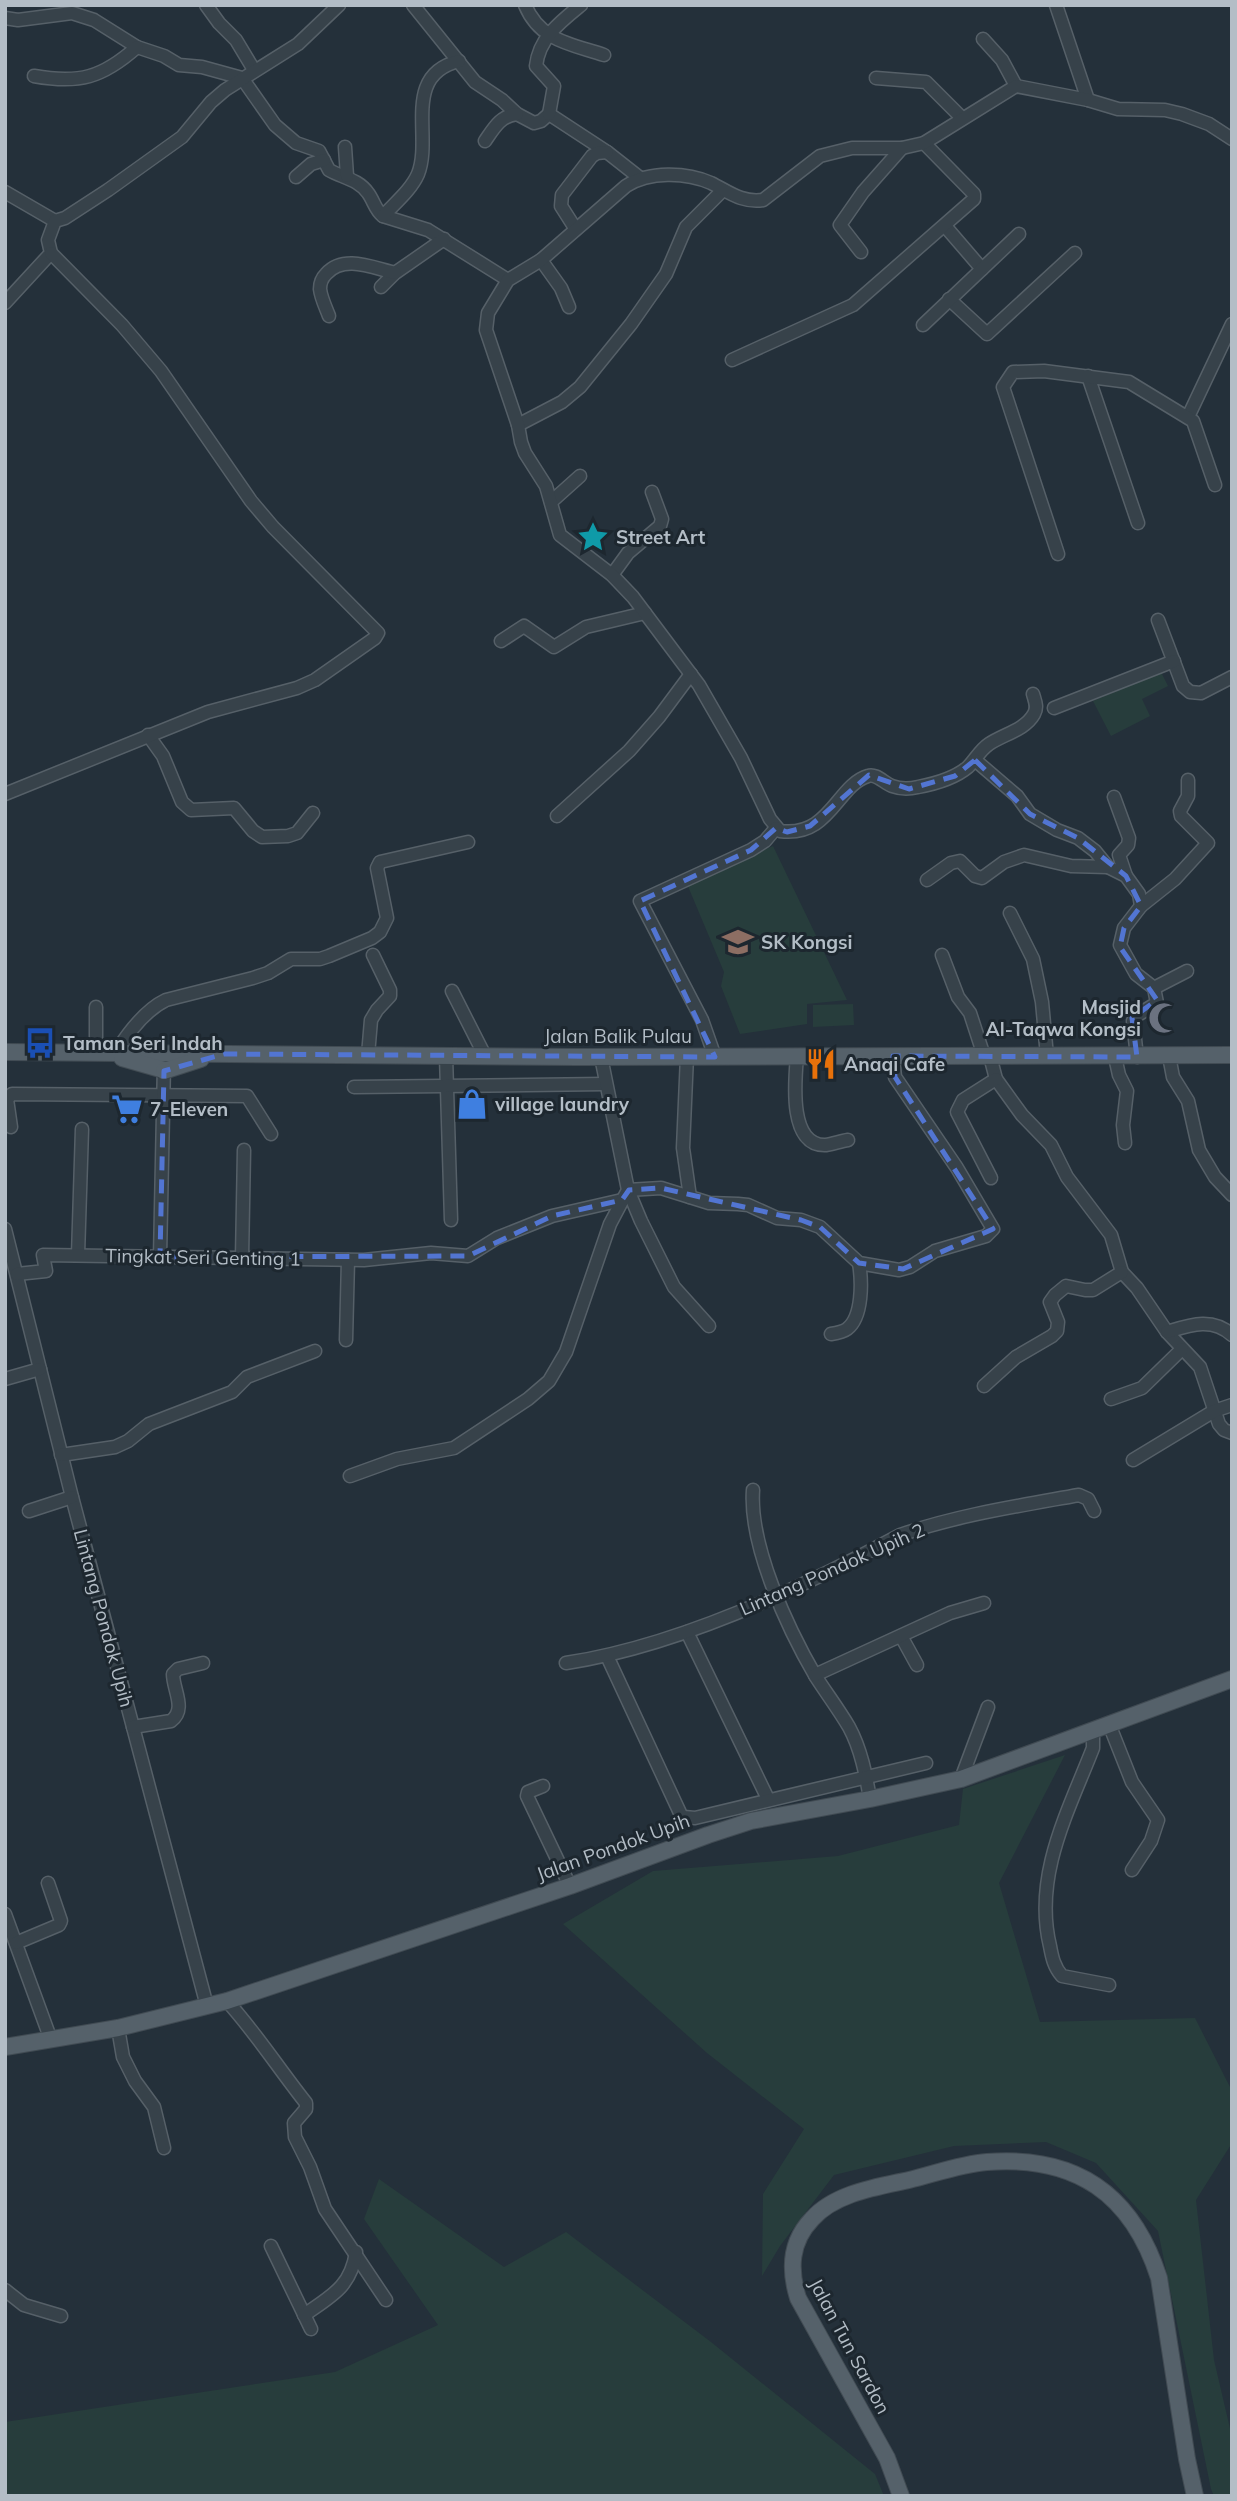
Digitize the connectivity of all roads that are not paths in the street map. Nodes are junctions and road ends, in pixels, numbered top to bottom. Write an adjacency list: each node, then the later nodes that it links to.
1 (206, 5): 14 (street)
2 (339, 5): 14 (street)
3 (413, 5): 13 (street)
4 (524, 5): 9 (street)
5 (1056, 5): 19 (street)
6 (579, 6): 9 (street)
7 (59, 10): 8 (street); 11 (street)
8 (5, 18)
9 (547, 34): 12 (street); 21 (street)
10 (983, 39): 18 (street)
11 (137, 47): 15 (street); 16 (street)
12 (604, 55)
13 (459, 61): 20 (street); 35 (street)
14 (254, 70): 16 (street)
15 (34, 76)
16 (242, 78): 29 (street); 36 (street)
17 (876, 78): 22 (street)
18 (1016, 86): 19 (street); 22 (street)
19 (1088, 100): 23 (street)
20 (517, 114): 21 (street); 24 (street)
21 (548, 114): 28 (street)
22 (962, 118): 25 (street)
23 (1232, 139)
24 (485, 141)
25 (924, 143): 27 (street); 37 (street)
26 (345, 147): 30 (street)
27 (902, 148): 33 (street); 41 (street)
28 (607, 152): 32 (street); 38 (street)
29 (324, 160): 30 (street); 31 (street)
30 (347, 176): 35 (street)
31 (296, 177)
32 (640, 178): 33 (street); 38 (street)
33 (723, 190): 58 (street)
34 (5, 192): 36 (street)
35 (383, 216): 40 (street)
36 (55, 221): 42 (street)
37 (945, 226): 45 (street); 55 (street)
38 (575, 228): 44 (street)
39 (1019, 234): 45 (street)
40 (444, 239): 46 (street); 47 (street)
41 (862, 251)
42 (51, 253): 50 (street); 74 (street)
43 (1075, 253): 49 (street)
44 (541, 260): 47 (street); 51 (street)
45 (982, 269): 49 (street)
46 (395, 273): 48 (street); 52 (street)
47 (508, 280): 58 (street)
48 (381, 287)
49 (949, 299): 54 (street)
50 (5, 303)
51 (569, 307)
52 (329, 316)
53 (1232, 324): 57 (street)
54 (923, 326)
55 (732, 360)
56 (1088, 376): 57 (street); 63 (street); 64 (street)
57 (1188, 417): 60 (street)
58 (518, 425): 62 (street)
59 (580, 476): 62 (street)
60 (1215, 485)
61 (652, 492): 65 (street)
62 (551, 502): 65 (street)
63 (1138, 523)
64 (1058, 554)
65 (612, 575): 66 (street)
66 (645, 612): 68 (street); 70 (street)
67 (1158, 620): 69 (street)
68 (501, 641)
69 (1174, 661): 71 (street); 73 (street)
70 (691, 674): 80 (street); 81 (street)
71 (1232, 677)
72 (1033, 694): 75 (street)
73 (1054, 708)
74 (148, 735): 77 (street); 79 (street)
75 (975, 760): 81 (street); 83 (street)
76 (1188, 780): 86 (street)
77 (5, 794)
78 (1114, 797): 84 (street)
79 (313, 813)
80 (557, 816)
81 (776, 828): 103 (street)
82 (467, 842): 95 (street)
83 (1108, 867): 84 (street); 85 (street)
84 (1126, 876): 86 (street)
85 (927, 880)
86 (1141, 906): 91 (street)
87 (1010, 913): 107 (street)
88 (373, 955): 98 (street)
89 (942, 955): 106 (street)
90 (1187, 971): 91 (street)
91 (1154, 988): 111 (street)
92 (452, 991): 101 (street)
93 (96, 1007): 95 (street)
94 (5, 1052): 95 (main road, Jalan Balik Pulau)
95 (106, 1052): 96 (main road, Jalan Balik Pulau); 112 (main road)
96 (163, 1053): 97 (main road, Jalan Balik Pulau); 112 (street)
97 (224, 1054): 98 (main road, Jalan Balik Pulau); 112 (main road)
98 (368, 1055): 100 (main road, Jalan Balik Pulau)
99 (1232, 1055): 108 (main road, Jalan Balik Pulau)
100 (446, 1056): 101 (main road, Jalan Balik Pulau); 115 (street)
101 (485, 1056): 109 (main road, Jalan Balik Pulau)
102 (688, 1056): 103 (main road, Jalan Balik Pulau); 109 (main road, Jalan Balik Pulau); 127 (street)
103 (715, 1056): 104 (main road, Jalan Balik Pulau)
104 (797, 1056): 105 (main road, Jalan Balik Pulau); 121 (street)
105 (893, 1056): 106 (main road, Jalan Balik Pulau); 134 (street)
106 (987, 1056): 107 (main road, Jalan Balik Pulau); 113 (street)
107 (1046, 1056): 110 (main road, Jalan Balik Pulau)
108 (1169, 1056): 111 (main road, Jalan Balik Pulau); 126 (street)
109 (601, 1057): 114 (street)
110 (1115, 1057): 111 (main road, Jalan Balik Pulau); 122 (street)
111 (1137, 1057)
112 (164, 1071): 117 (street)
113 (996, 1079): 124 (street); 135 (street)
114 (606, 1084): 115 (street); 125 (street)
115 (447, 1086): 116 (street); 128 (street)
116 (354, 1087)
117 (163, 1097): 118 (street); 120 (street); 131 (street)
118 (11, 1127)
119 (82, 1129): 130 (street)
120 (271, 1134)
121 (848, 1140)
122 (1125, 1143)
123 (243, 1150): 132 (street)
124 (991, 1178)
125 (625, 1195): 127 (street, Tingkat Seri Genting 1); 133 (street, Tingkat Seri Genting 1); 137 (street); 153 (street)
126 (1232, 1195)
127 (690, 1197): 134 (street, Tingkat Seri Genting 1)
128 (451, 1220)
129 (5, 1228): 136 (street, Lintang Pondok Upih)
130 (79, 1255): 131 (street, Tingkat Seri Genting 1); 136 (street, Tingkat Seri Genting 1)
131 (160, 1257): 132 (street, Tingkat Seri Genting 1)
132 (242, 1258): 133 (street, Tingkat Seri Genting 1)
133 (348, 1260): 141 (street)
134 (859, 1263): 139 (street)
135 (1122, 1272): 138 (street); 146 (street)
136 (17, 1274): 144 (street, Lintang Pondok Upih)
137 (709, 1326)
138 (1167, 1332): 140 (street); 142 (street)
139 (831, 1334)
140 (1232, 1335)
141 (346, 1340)
142 (1182, 1349): 147 (street); 149 (street)
143 (315, 1351): 151 (street)
144 (40, 1369): 145 (street); 151 (street, Lintang Pondok Upih)
145 (5, 1379)
146 (984, 1386)
147 (1111, 1399)
148 (1232, 1405): 149 (street)
149 (1214, 1411): 150 (street); 152 (street)
150 (1232, 1433)
151 (61, 1455): 155 (street, Lintang Pondok Upih)
152 (1133, 1460)
153 (349, 1476)
154 (753, 1490): 158 (street)
155 (72, 1497): 156 (street); 169 (street, Lintang Pondok Upih)
156 (29, 1511)
157 (1094, 1511): 158 (street, Lintang Pondok Upih 2)
158 (776, 1595): 160 (street, Lintang Pondok Upih 2); 166 (street)
159 (984, 1603): 161 (street)
160 (687, 1632): 162 (street, Lintang Pondok Upih 2); 175 (street)
161 (901, 1636): 165 (street); 166 (street)
162 (607, 1656): 163 (street, Lintang Pondok Upih 2); 175 (street)
163 (566, 1662)
164 (203, 1663): 169 (street)
165 (917, 1665)
166 (815, 1675): 172 (street)
167 (1232, 1679): 170 (main road, Jalan Pondok Upih)
168 (988, 1707): 173 (street)
169 (133, 1727): 184 (street, Lintang Pondok Upih)
170 (1101, 1727): 173 (main road, Jalan Pondok Upih); 177 (street); 182 (street)
171 (926, 1763): 172 (street)
172 (867, 1778): 175 (street); 176 (street)
173 (961, 1779): 176 (main road, Jalan Pondok Upih)
174 (543, 1786): 179 (street)
175 (768, 1799)
176 (870, 1799): 179 (main road, Jalan Pondok Upih)
177 (1132, 1870)
178 (48, 1883): 181 (street)
179 (570, 1886): 183 (main road, Jalan Pondok Upih)
180 (5, 1914): 181 (street)
181 (16, 1943): 186 (street)
182 (1109, 1985)
183 (228, 2001): 184 (main road, Jalan Pondok Upih); 190 (street)
184 (207, 2006): 185 (main road, Jalan Pondok Upih)
185 (118, 2028): 186 (main road, Jalan Pondok Upih); 188 (street)
186 (51, 2040): 187 (main road, Jalan Pondok Upih)
187 (5, 2047)
188 (164, 2148)
189 (271, 2246): 193 (street)
190 (356, 2252): 192 (street); 193 (street)
191 (5, 2290): 194 (street)
192 (386, 2300)
193 (304, 2315): 195 (street)
194 (61, 2316)
195 (311, 2329)
196 (901, 2496): 197 (main road, Jalan Tun Sardon)
197 (1195, 2496)

